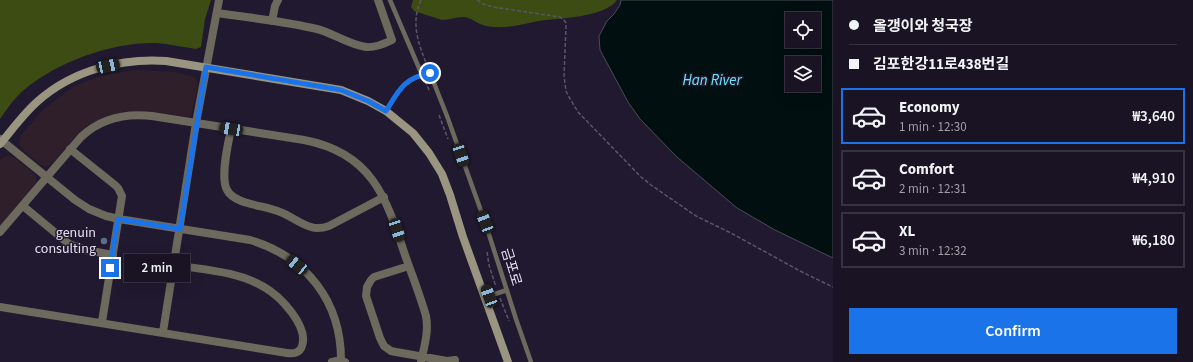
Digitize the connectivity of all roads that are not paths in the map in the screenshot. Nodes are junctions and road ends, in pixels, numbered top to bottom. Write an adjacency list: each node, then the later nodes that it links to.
1 (219, 0): 5 (street)
2 (278, 0): 6 (street)
3 (378, 0): 6 (street)
4 (390, 0): 8 (lane)
5 (216, 13): 6 (street); 7 (street)
6 (272, 21)
7 (206, 67): 9 (main road); 10 (street); 12 (main road)
8 (422, 75): 9 (lane); 24 (lane, 금포로)
9 (386, 111): 17 (main road)
10 (196, 123): 11 (street); 13 (street); 19 (street)
11 (231, 129): 15 (street); 15 (street)
12 (1, 141): 14 (street)
13 (70, 149): 14 (street); 18 (street)
14 (46, 177): 16 (street); 18 (street)
15 (384, 198): 23 (street)
16 (22, 206): 20 (street); 21 (street)
17 (456, 212): 25 (main road); 33 (main road)
18 (118, 219): 19 (street); 21 (street)
19 (180, 229): 22 (street); 31 (street)
20 (0, 232)
21 (112, 255): 27 (street)
22 (174, 266): 28 (street); 28 (street)
23 (409, 266): 29 (street); 29 (street)
24 (507, 290): 25 (lane); 35 (lane, 금포로)
25 (489, 296): 34 (main road)
26 (0, 306): 27 (street)
27 (102, 322): 28 (street)
28 (164, 332)
29 (422, 359): 30 (street)
30 (455, 360)
31 (344, 361): 32 (street)
32 (332, 362)
33 (508, 362)
34 (513, 362)
35 (531, 362)

